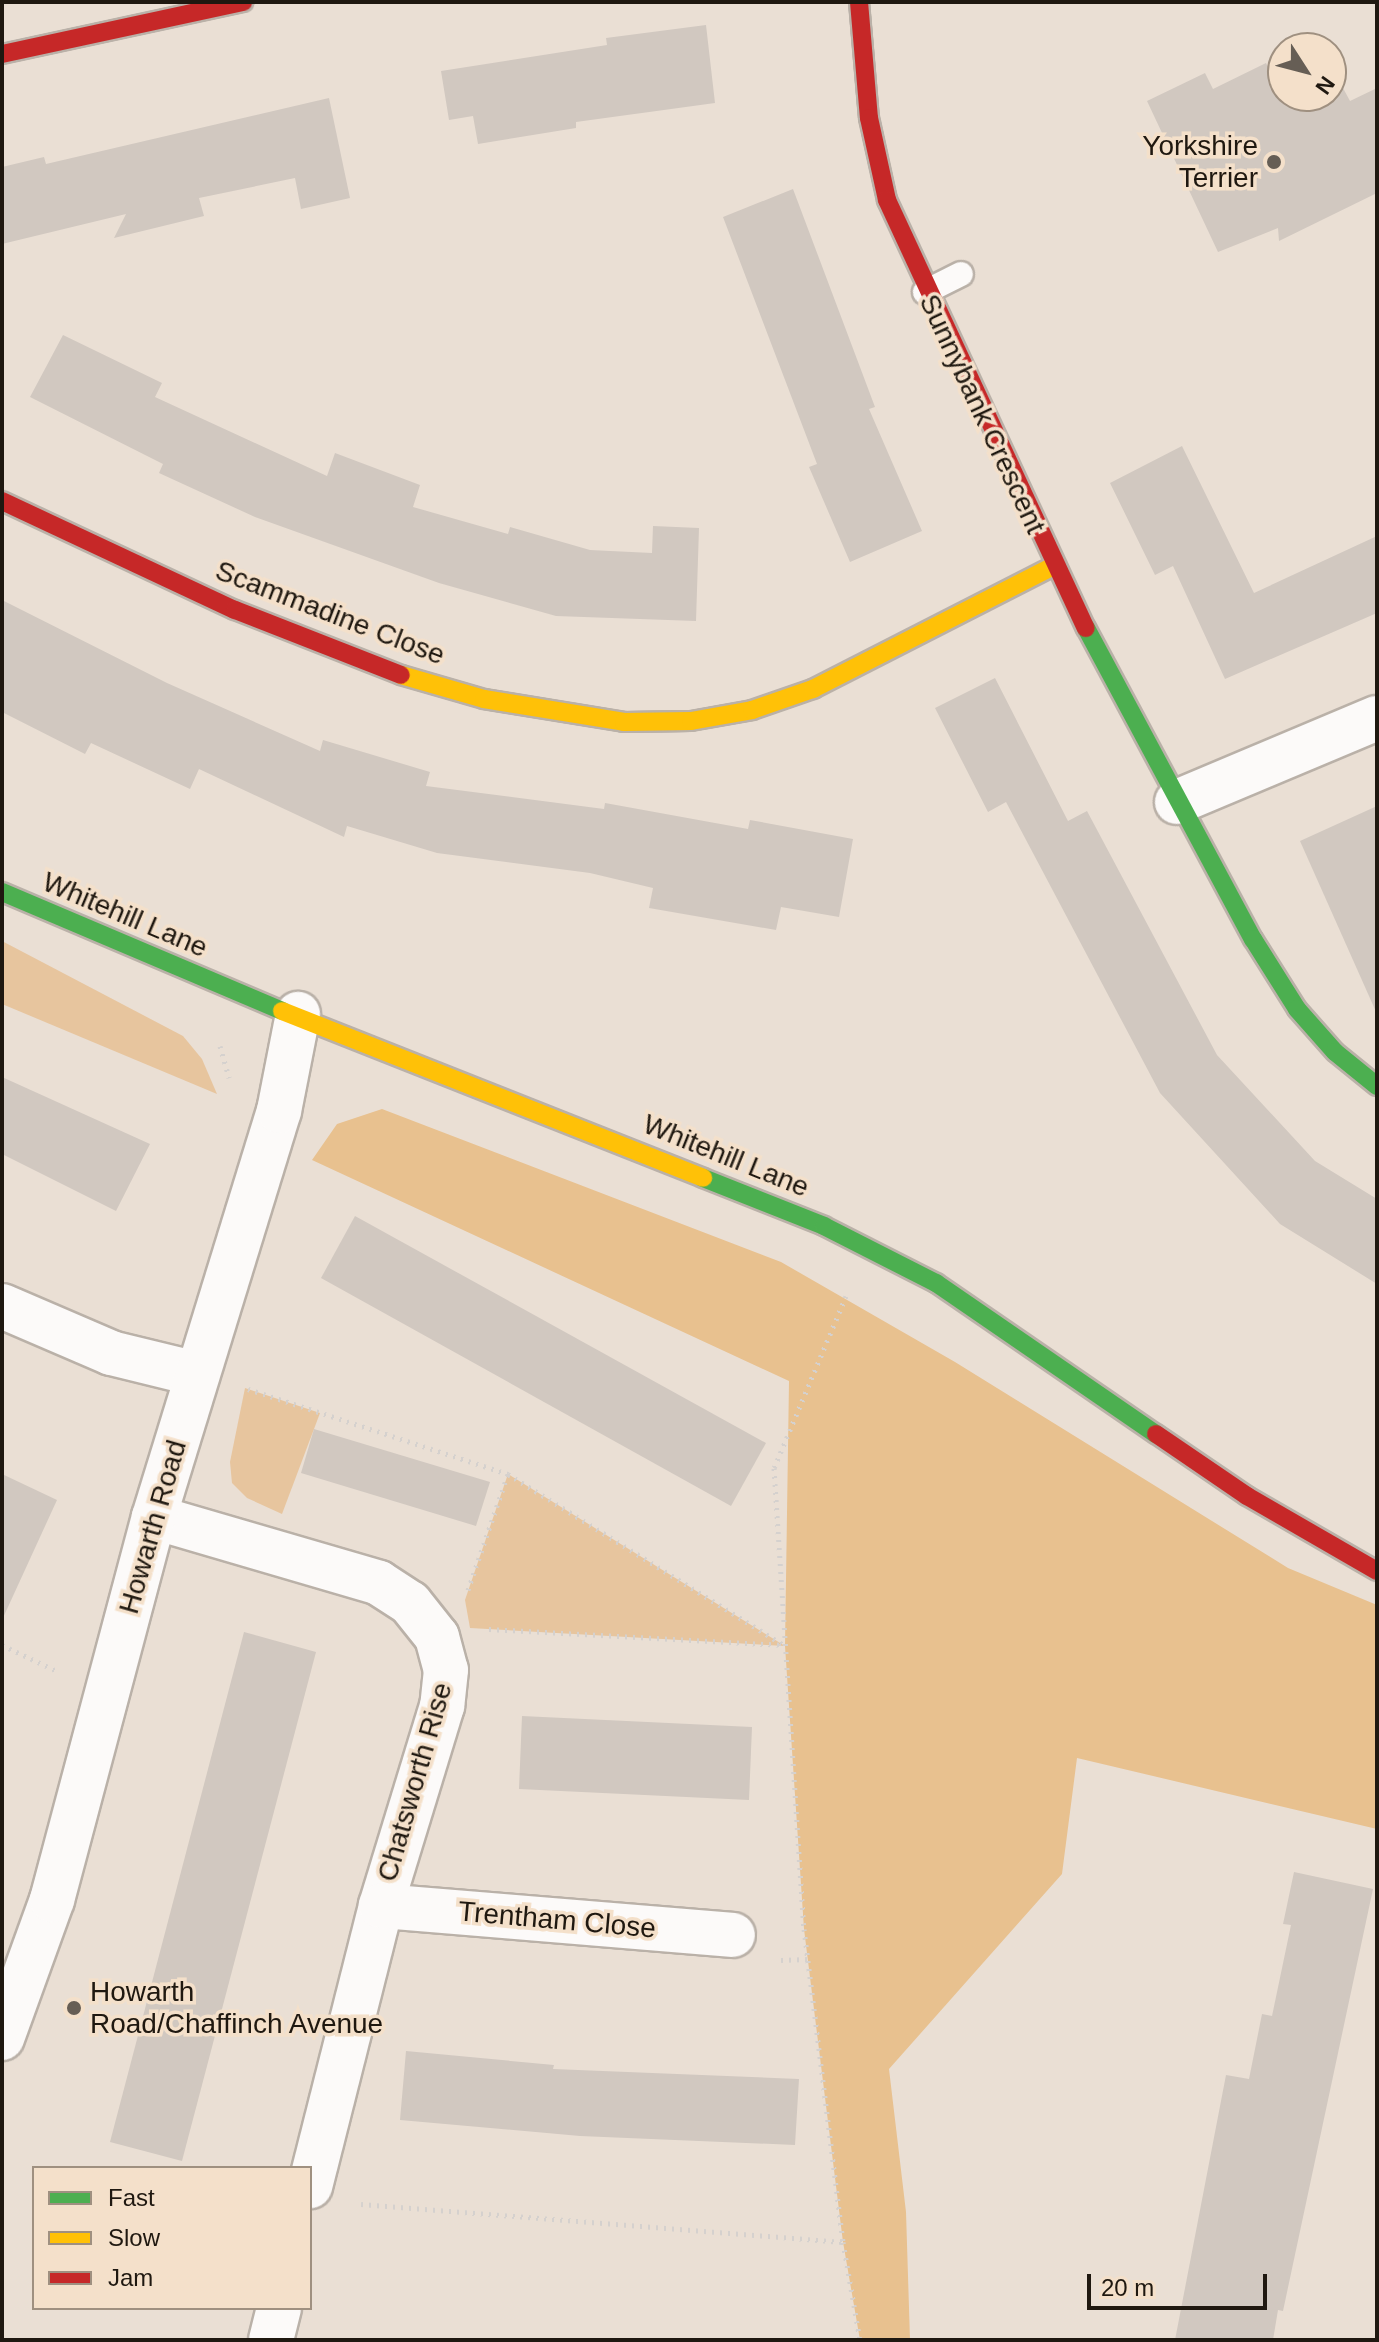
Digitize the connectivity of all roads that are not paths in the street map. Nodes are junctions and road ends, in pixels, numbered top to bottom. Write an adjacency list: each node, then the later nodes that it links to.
1 (243, 2): 3 (street)
2 (859, 2): 5 (street, Sunnybank Crescent)
3 (2, 54)
4 (961, 274): 5 (lane)
5 (925, 292): 7 (street, Sunnybank Crescent)
6 (2, 501): 7 (street, Scammadine Close)
7 (1053, 566): 9 (street, Sunnybank Crescent)
8 (1377, 718): 9 (street)
9 (1177, 802): 12 (street, Sunnybank Crescent)
10 (2, 892): 11 (street, Whitehill Lane)
11 (298, 1014): 14 (street, Howarth Road); 16 (street, Whitehill Lane)
12 (1377, 1086)
13 (2, 1306): 14 (street)
14 (197, 1374): 15 (street, Howarth Road)
15 (154, 1517): 17 (street, Chatsworth Rise); 19 (street, Howarth Road)
16 (1377, 1571)
17 (381, 1906): 18 (street, Trentham Close); 21 (street, Chatsworth Rise)
18 (733, 1935)
19 (15, 1963): 20 (street, Howarth Road)
20 (2, 2038)
21 (312, 2178)
22 (278, 2310): 23 (street)
23 (271, 2340)

